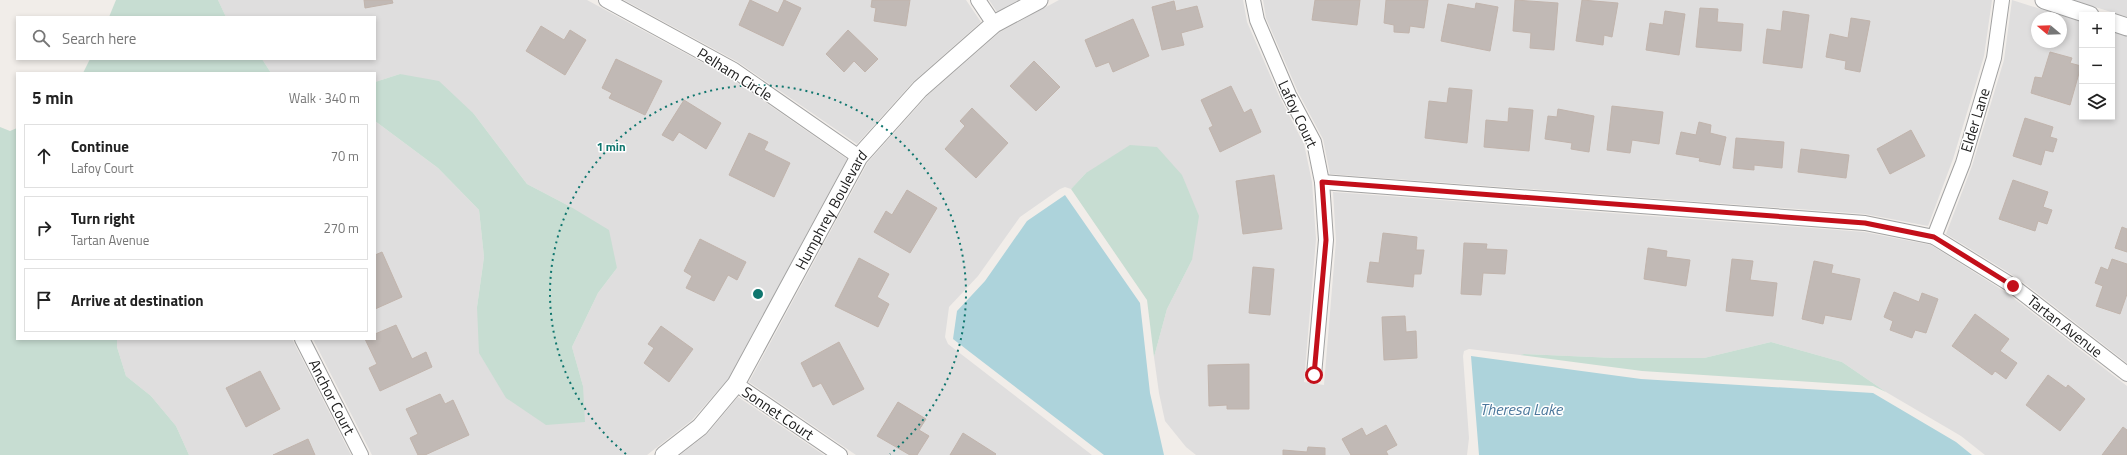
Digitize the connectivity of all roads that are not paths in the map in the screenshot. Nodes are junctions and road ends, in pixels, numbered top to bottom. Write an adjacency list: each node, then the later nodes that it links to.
1 (606, 0): 11 (street, Pelham Circle)
2 (978, 0): 9 (street)
3 (1039, 0): 9 (street, Humphrey Boulevard)
4 (1253, 0): 12 (street, Lafoy Court)
5 (2002, 0): 13 (street, Elder Lane)
6 (2044, 0): 7 (street)
7 (2081, 12)
8 (2115, 23): 10 (street)
9 (994, 24): 11 (street, Humphrey Boulevard)
10 (2127, 27)
11 (859, 157): 17 (street, Humphrey Boulevard)
12 (1322, 182): 13 (street, Tartan Avenue); 16 (street, Lafoy Court)
13 (1934, 237): 15 (street, Tartan Avenue)
14 (303, 340): 18 (street, Anchor Court)
15 (2127, 374)
16 (1314, 375)
17 (736, 384): 19 (street, Humphrey Boulevard); 20 (street, Sonnet Court)
18 (361, 455)
19 (664, 455)
20 (840, 455)

